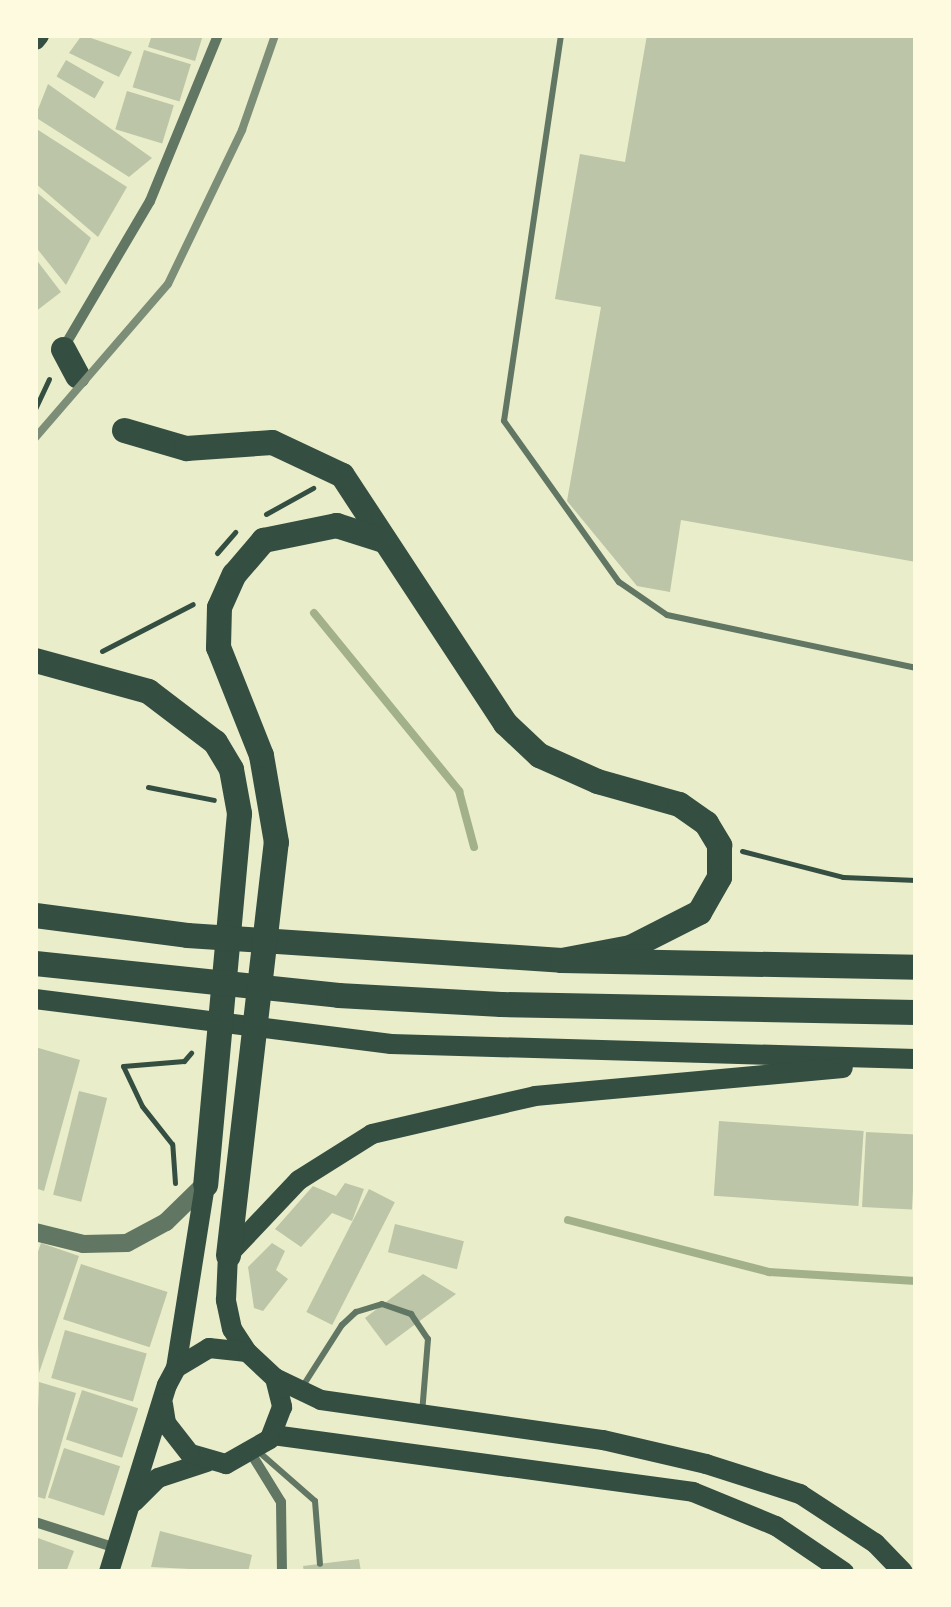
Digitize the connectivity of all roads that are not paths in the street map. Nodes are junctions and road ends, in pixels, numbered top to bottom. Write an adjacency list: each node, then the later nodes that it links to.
1 (218, 35): 3 (street)
2 (561, 35): 8 (lane)
3 (63, 349): 4 (highway)
4 (77, 375)
5 (124, 430): 6 (highway)
6 (383, 540): 10 (highway); 18 (highway)
7 (35, 660): 16 (highway)
8 (916, 668)
9 (35, 915): 10 (highway)
10 (561, 960): 12 (highway)
11 (35, 964): 14 (highway)
12 (916, 967)
13 (35, 998): 15 (main road)
14 (916, 1012)
15 (916, 1061): 18 (main road)
16 (205, 1184): 17 (street); 20 (main road)
17 (35, 1232)
18 (228, 1255): 19 (main road)
19 (247, 1352): 20 (main road); 21 (main road)
20 (176, 1368): 23 (main road)
21 (275, 1378): 22 (main road); 25 (main road)
22 (300, 1390): 24 (main road); 24 (lane)
23 (164, 1404): 27 (main road); 28 (main road)
24 (422, 1414): 35 (main road)
25 (274, 1435): 26 (main road); 34 (main road)
26 (255, 1453): 27 (main road); 31 (lane); 33 (street)
27 (207, 1462): 28 (main road)
28 (129, 1507): 30 (main road)
29 (35, 1522): 30 (street)
30 (117, 1548): 32 (main road)
31 (320, 1564)
32 (110, 1572)
33 (282, 1572)
34 (844, 1572)
35 (903, 1572)

